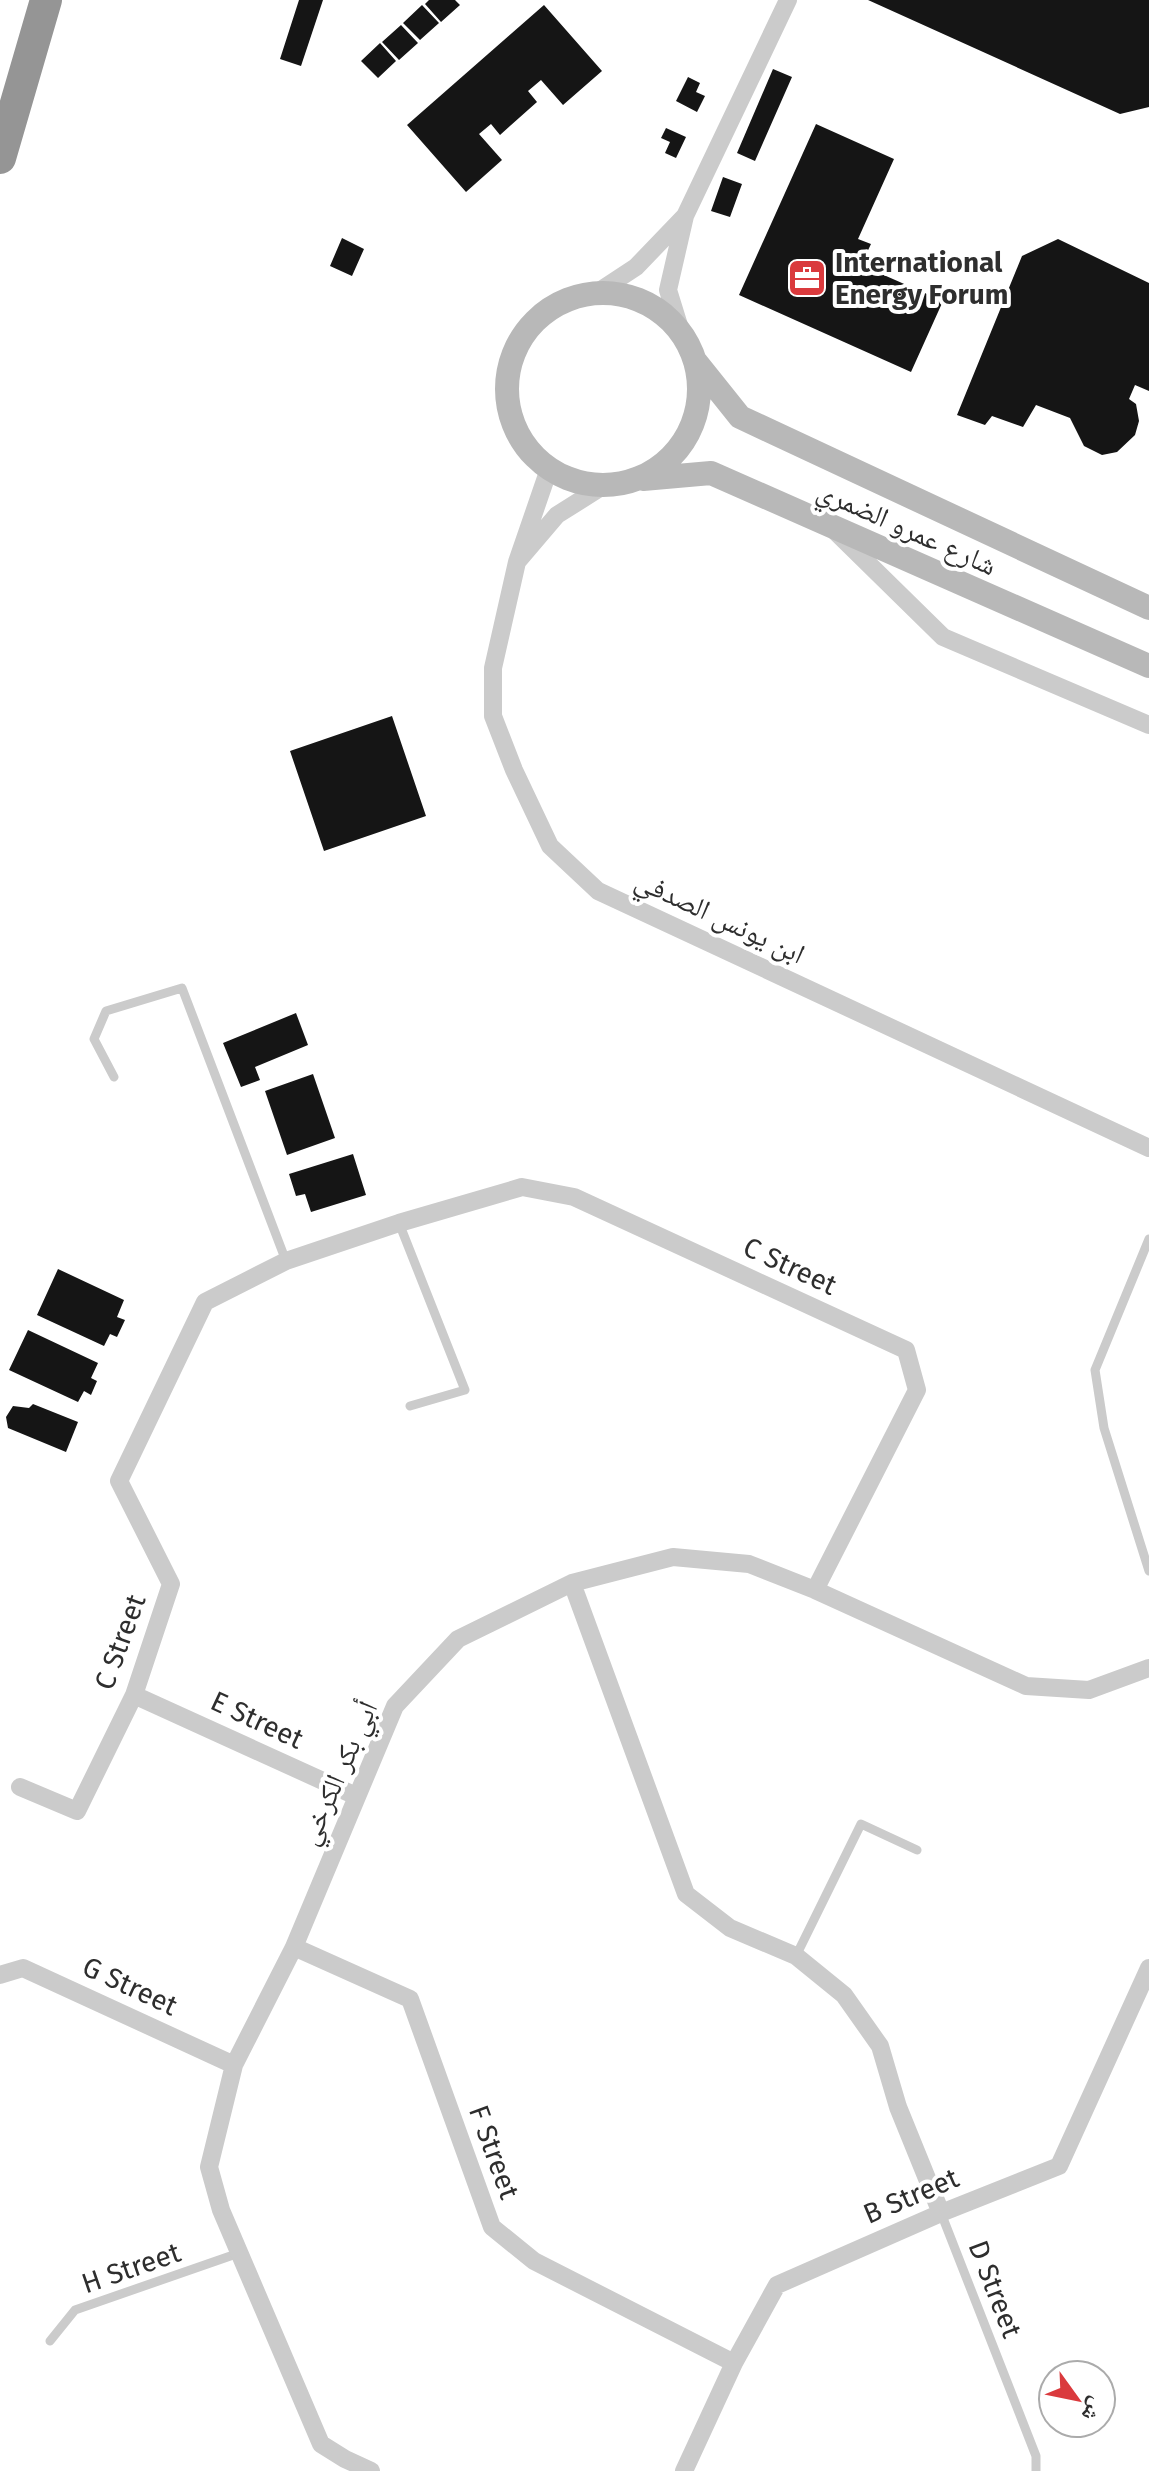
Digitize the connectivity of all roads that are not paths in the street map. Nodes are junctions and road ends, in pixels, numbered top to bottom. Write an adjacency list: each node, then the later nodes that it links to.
1 (46, 0): 3 (highway)
2 (788, 0): 4 (street)
3 (0, 158)
4 (685, 216): 5 (street); 6 (street)
5 (598, 292): 6 (street); 8 (street)
6 (681, 332): 7 (street)
7 (696, 362): 9 (street); 13 (street, شارع عمرو الضمري)
8 (549, 469): 10 (street); 12 (street, ابن يونس الصدفي)
9 (636, 479): 10 (street); 11 (street, شارع عمرو الضمري)
10 (603, 486): 12 (street)
11 (831, 527): 14 (street, شارع عمرو الضمري); 15 (street)
12 (517, 562): 17 (street, ابن يونس الصدفي)
13 (1149, 608)
14 (1149, 666)
15 (1149, 725)
16 (114, 1077): 20 (lane)
17 (1149, 1148)
18 (399, 1223): 20 (street, C Street); 21 (lane); 24 (street, C Street)
19 (1149, 1239): 22 (lane)
20 (286, 1261): 26 (street, C Street)
21 (410, 1406)
22 (1149, 1571)
23 (572, 1583): 24 (street, أبي بكر الكرخي); 28 (street, أبي بكر الكرخي); 31 (street)
24 (815, 1590): 25 (street, أبي بكر الكرخي)
25 (1149, 1668)
26 (134, 1695): 27 (street, C Street); 28 (street, E Street)
27 (20, 1787)
28 (356, 1796): 30 (street, أبي بكر الكرخي)
29 (917, 1850): 31 (lane)
30 (294, 1947): 34 (street, أبي بكر الكرخي); 38 (street, F Street)
31 (796, 1956): 35 (street)
32 (1149, 1968): 35 (street, B Street)
33 (0, 1975): 34 (street, G Street)
34 (234, 2065): 36 (street, أبي بكر الكرخي)
35 (941, 2213): 38 (street, B Street); 41 (lane, D Street)
36 (239, 2253): 37 (lane, H Street); 39 (street, أبي بكر الكرخي)
37 (50, 2341)
38 (734, 2363): 40 (street, B Street)
39 (371, 2471)
40 (684, 2471)
41 (1036, 2471)

